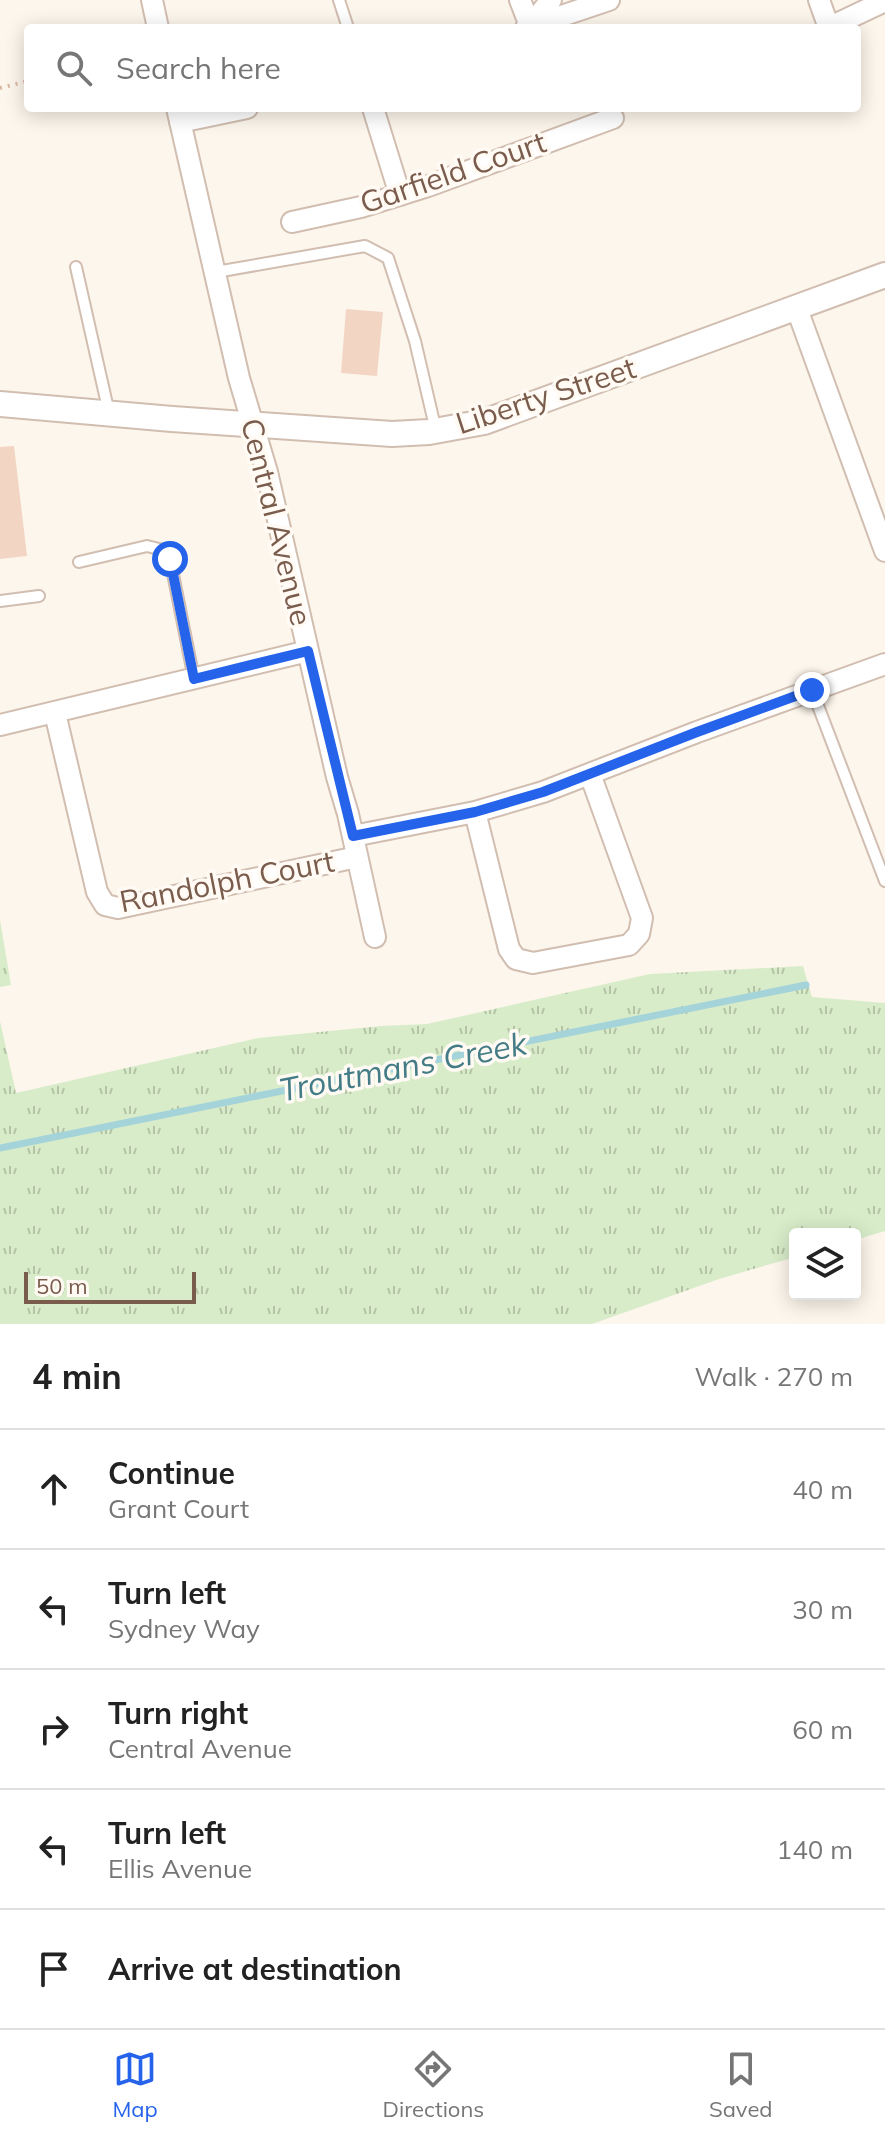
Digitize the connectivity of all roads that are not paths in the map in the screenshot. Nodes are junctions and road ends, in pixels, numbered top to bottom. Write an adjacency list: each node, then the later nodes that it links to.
1 (152, 0): 8 (street)
2 (339, 0): 9 (lane)
3 (520, 0): 10 (street)
4 (551, 0): 11 (street)
5 (609, 0): 12 (street)
6 (819, 0): 13 (street)
7 (885, 1): 14 (street)
8 (157, 24)
9 (347, 24)
10 (527, 24)
11 (531, 24)
12 (537, 24)
13 (827, 24)
14 (836, 24)
15 (208, 112): 17 (street)
16 (374, 112): 19 (street)
17 (178, 115): 22 (street, Central Avenue)
18 (613, 118): 19 (street, Garfield Court)
19 (400, 195): 20 (street, Garfield Court)
20 (292, 222)
21 (76, 267): 26 (lane)
22 (216, 272): 27 (street, Central Avenue); 28 (lane)
23 (885, 275): 24 (street, Liberty Street)
24 (797, 309): 28 (street, Liberty Street); 29 (street)
25 (0, 404): 26 (street, Liberty Street)
26 (109, 413): 27 (street, Liberty Street)
27 (253, 423): 28 (street, Liberty Street); 33 (street, Central Avenue)
28 (436, 431)
29 (885, 551)
30 (79, 562): 35 (lane)
31 (39, 596): 32 (lane)
32 (0, 601)
33 (308, 651): 35 (street); 41 (street, Central Avenue)
34 (885, 664): 36 (street)
35 (194, 679): 37 (street)
36 (812, 690): 39 (street); 42 (lane)
37 (55, 713): 38 (street); 41 (street, Randolph Court)
38 (0, 725)
39 (590, 774): 40 (street); 40 (street)
40 (475, 812): 41 (street)
41 (355, 847): 43 (street, Central Avenue)
42 (885, 881)
43 (375, 937)

